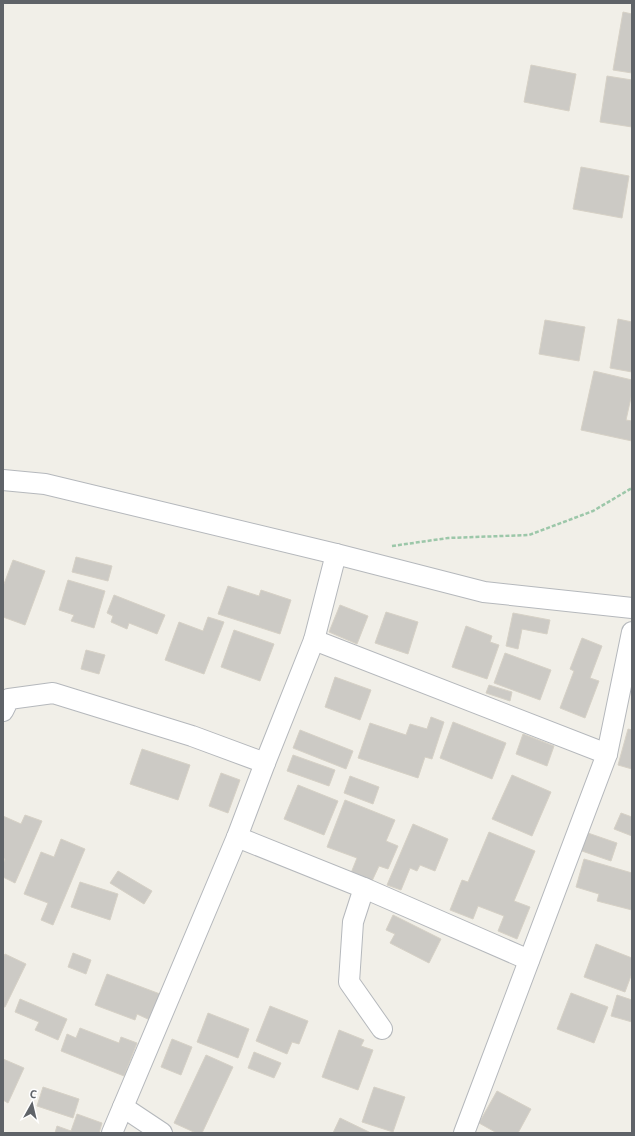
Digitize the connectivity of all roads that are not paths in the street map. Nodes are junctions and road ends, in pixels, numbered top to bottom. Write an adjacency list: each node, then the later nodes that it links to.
1 (3, 480): 2 (street)
2 (336, 554): 3 (street); 5 (street)
3 (632, 608)
4 (632, 632): 7 (street)
5 (314, 640): 7 (street); 8 (street)
6 (3, 711): 8 (street)
7 (607, 754): 11 (street)
8 (265, 763): 9 (street)
9 (237, 837): 10 (street); 13 (street)
10 (364, 888): 11 (street); 12 (street)
11 (529, 960): 16 (street)
12 (382, 1029)
13 (123, 1107): 14 (street); 15 (street)
14 (112, 1133)
15 (162, 1133)
16 (464, 1133)

